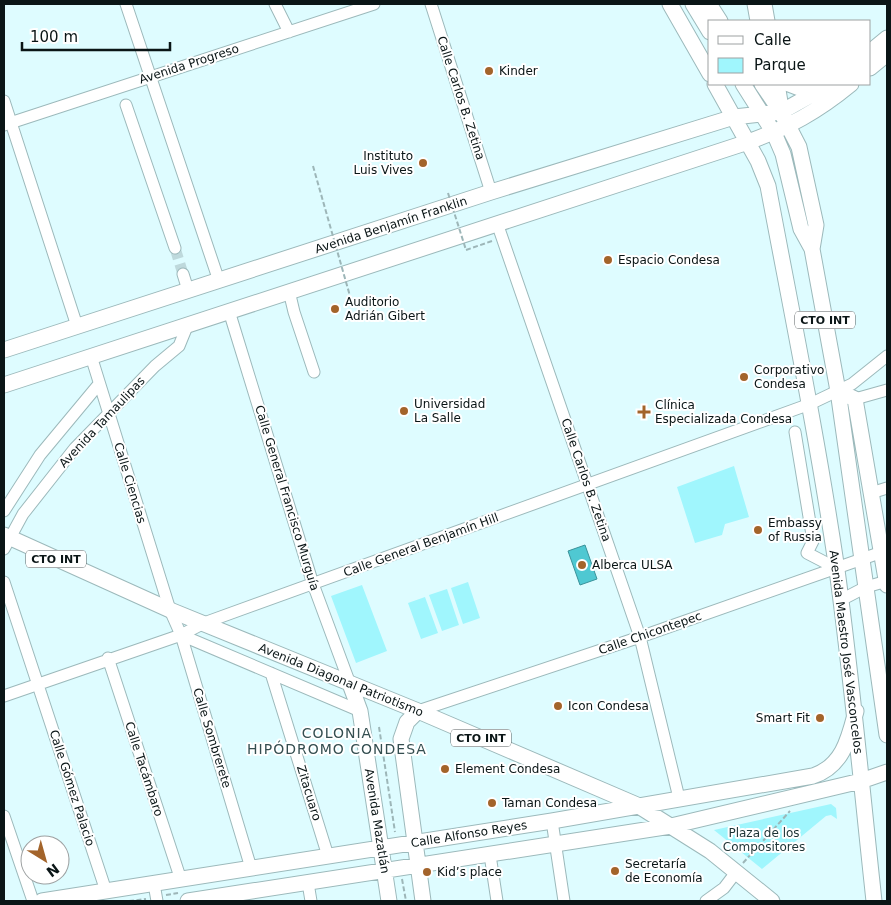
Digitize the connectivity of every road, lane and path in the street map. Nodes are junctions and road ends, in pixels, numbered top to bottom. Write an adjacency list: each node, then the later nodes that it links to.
1 (126, 4): 20 (street)
2 (275, 4): 14 (street)
3 (374, 4): 14 (street, Avenida Progreso)
4 (431, 4): 37 (street, Calle Carlos B. Zetina)
5 (670, 4): 19 (main road)
6 (694, 4): 13 (main road)
7 (709, 4): 10 (main road)
8 (753, 4): 11 (street)
9 (764, 4): 12 (main road)
10 (719, 20)
11 (756, 20)
12 (767, 20)
13 (708, 28)
14 (289, 32): 20 (street, Avenida Progreso)
15 (887, 38): 16 (main road)
16 (871, 51)
17 (887, 54): 18 (main road)
18 (871, 67)
19 (708, 70)
20 (152, 77): 32 (street, Avenida Progreso); 44 (street)
21 (717, 85): 31 (main road, CTO INT)
22 (743, 85): 30 (main road, CTO INT)
23 (791, 85): 26 (main road)
24 (850, 85): 33 (main road)
25 (768, 86): 29 (main road); 30 (street)
26 (828, 86): 29 (main road)
27 (4, 101): 32 (street)
28 (126, 105): 41 (street)
29 (781, 112): 30 (main road, Avenida Benjamín Franklin); 33 (main road, CTO INT)
30 (762, 114): 31 (main road, Avenida Benjamín Franklin); 34 (main road, CTO INT)
31 (734, 117): 35 (main road, CTO INT); 37 (main road, Avenida Benjamín Franklin)
32 (7, 124): 50 (street)
33 (790, 126): 34 (main road); 42 (main road, CTO INT)
34 (774, 133): 35 (main road); 42 (main road, CTO INT)
35 (748, 142): 39 (main road); 60 (main road, Avenida Maestro José Vasconcelos / CTO INT)
36 (313, 166): 47 (path, bridge)
37 (492, 192): 44 (main road, Avenida Benjamín Franklin)
38 (448, 193): 40 (path, bridge)
39 (497, 223): 40 (street, Calle Carlos B. Zetina); 46 (main road)
40 (502, 237): 63 (street, Calle Carlos B. Zetina)
41 (175, 248)
42 (812, 249): 58 (main road, CTO INT)
43 (183, 274): 45 (street)
44 (219, 280): 45 (main road, Avenida Benjamín Franklin)
45 (188, 290): 50 (main road, Avenida Benjamín Franklin)
46 (290, 291): 48 (main road); 54 (street)
47 (350, 296)
48 (229, 311): 49 (main road); 73 (street, Calle General Francisco Murguía)
49 (188, 324): 52 (main road); 61 (street, Avenida Tamaulipas)
50 (77, 326): 51 (main road, Avenida Benjamín Franklin)
51 (4, 350)
52 (91, 356): 55 (street, Calle Ciencias); 56 (main road)
53 (887, 356): 58 (street, Calle General Benjamín Hill)
54 (314, 372)
55 (99, 384): 61 (street, Calle Ciencias); 66 (street, Avenida Tamaulipas)
56 (4, 385)
57 (887, 390): 59 (street)
58 (838, 391): 59 (main road); 60 (street, Calle General Benjamín Hill); 69 (main road, CTO INT)
59 (855, 399): 65 (main road)
60 (810, 404): 63 (street, Calle General Benjamín Hill); 70 (main road, Avenida Maestro José Vasconcelos / CTO INT)
61 (109, 414): 67 (street, Avenida Tamaulipas); 76 (street, Calle Ciencias)
62 (795, 432): 70 (street)
63 (587, 485): 73 (street, Calle General Benjamín Hill); 79 (street, Calle Carlos B. Zetina)
64 (887, 488): 65 (street)
65 (871, 493): 68 (main road)
66 (4, 511)
67 (6, 541): 76 (main road, Avenida Diagonal Patriotismo / CTO INT)
68 (882, 552): 69 (street, Calle Chicontepec); 72 (main road)
69 (863, 558): 70 (street, Calle Chicontepec); 74 (main road, CTO INT)
70 (836, 568): 75 (main road, Avenida Maestro José Vasconcelos / CTO INT); 79 (street, Calle Chicontepec)
71 (4, 582): 82 (street, Calle Gómez Palacio)
72 (887, 582): 74 (street)
73 (313, 584): 77 (street, Calle General Benjamín Hill); 83 (street, Calle General Francisco Murguía)
74 (866, 587): 75 (street); 89 (main road, CTO INT)
75 (841, 600): 87 (main road, Avenida Maestro José Vasconcelos / CTO INT)
76 (170, 610): 77 (main road, Avenida Diagonal Patriotismo / CTO INT); 78 (street, Calle Sombrerete)
77 (204, 624): 78 (street, Calle General Benjamín Hill); 83 (main road, Avenida Diagonal Patriotismo / CTO INT)
78 (181, 635): 80 (street, Calle General Benjamín Hill); 81 (street); 105 (street, Calle Sombrerete)
79 (640, 637): 86 (street, Calle Chicontepec); 92 (street, Calle Carlos B. Zetina)
80 (108, 658): 82 (street, Calle General Benjamín Hill); 109 (street, Calle Tacámbaro)
81 (271, 673): 85 (street); 103 (street, Zitacuaro)
82 (38, 684): 84 (street, Calle General Benjamín Hill); 112 (street, Calle Gómez Palacio)
83 (350, 684): 85 (main road, Avenida Mazatlán); 86 (main road, Avenida Diagonal Patriotismo / CTO INT)
84 (4, 696)
85 (360, 711): 101 (main road, Avenida Mazatlán)
86 (418, 711): 93 (main road, Avenida Diagonal Patriotismo / CTO INT); 98 (main road)
87 (856, 711): 91 (main road, Avenida Maestro José Vasconcelos / CTO INT); 92 (main road, Calle Alfonso Reyes)
88 (379, 727): 100 (path)
89 (887, 735)
90 (887, 772): 91 (main road, Calle Alfonso Reyes)
91 (861, 781): 97 (main road, Calle Alfonso Reyes); 126 (main road, Avenida Maestro José Vasconcelos / CTO INT)
92 (680, 798): 93 (main road, Calle Alfonso Reyes)
93 (637, 806): 96 (main road, Calle Alfonso Reyes); 97 (main road, Avenida Diagonal Patriotismo / CTO INT)
94 (793, 808): 108 (path)
95 (4, 816): 114 (street)
96 (552, 821): 98 (main road, Calle Alfonso Reyes); 99 (street)
97 (672, 826): 99 (main road, Calle Alfonso Reyes); 108 (main road, Avenida Diagonal Patriotismo / CTO INT)
98 (414, 843): 100 (main road, Calle Alfonso Reyes); 104 (main road)
99 (556, 844): 102 (main road, Calle Alfonso Reyes); 123 (street)
100 (397, 845): 101 (main road, Calle Alfonso Reyes)
101 (381, 848): 103 (main road, Calle Alfonso Reyes); 107 (main road, Avenida Mazatlán)
102 (490, 855): 104 (main road, Calle Alfonso Reyes); 122 (street)
103 (328, 856): 105 (main road, Calle Alfonso Reyes)
104 (418, 866): 106 (main road, Calle Alfonso Reyes); 121 (main road)
105 (251, 868): 109 (main road, Calle Alfonso Reyes)
106 (401, 868): 107 (main road, Calle Alfonso Reyes); 120 (path)
107 (384, 871): 110 (main road, Calle Alfonso Reyes); 119 (main road, Avenida Mazatlán)
108 (737, 871): 124 (street); 125 (main road, Avenida Diagonal Patriotismo / CTO INT)
109 (181, 880): 111 (main road, Calle Alfonso Reyes)
110 (308, 882): 113 (main road, Calle Alfonso Reyes); 118 (street)
111 (154, 884): 112 (main road, Calle Alfonso Reyes); 116 (street)
112 (106, 891): 115 (main road, Calle Alfonso Reyes)
113 (239, 897): 117 (main road, Calle Alfonso Reyes)
114 (33, 901)
115 (42, 901)
116 (157, 901)
117 (188, 901)
118 (311, 901)
119 (389, 901)
120 (406, 901)
121 (423, 901)
122 (497, 901)
123 (564, 901)
124 (706, 901)
125 (772, 901)
126 (874, 901)

